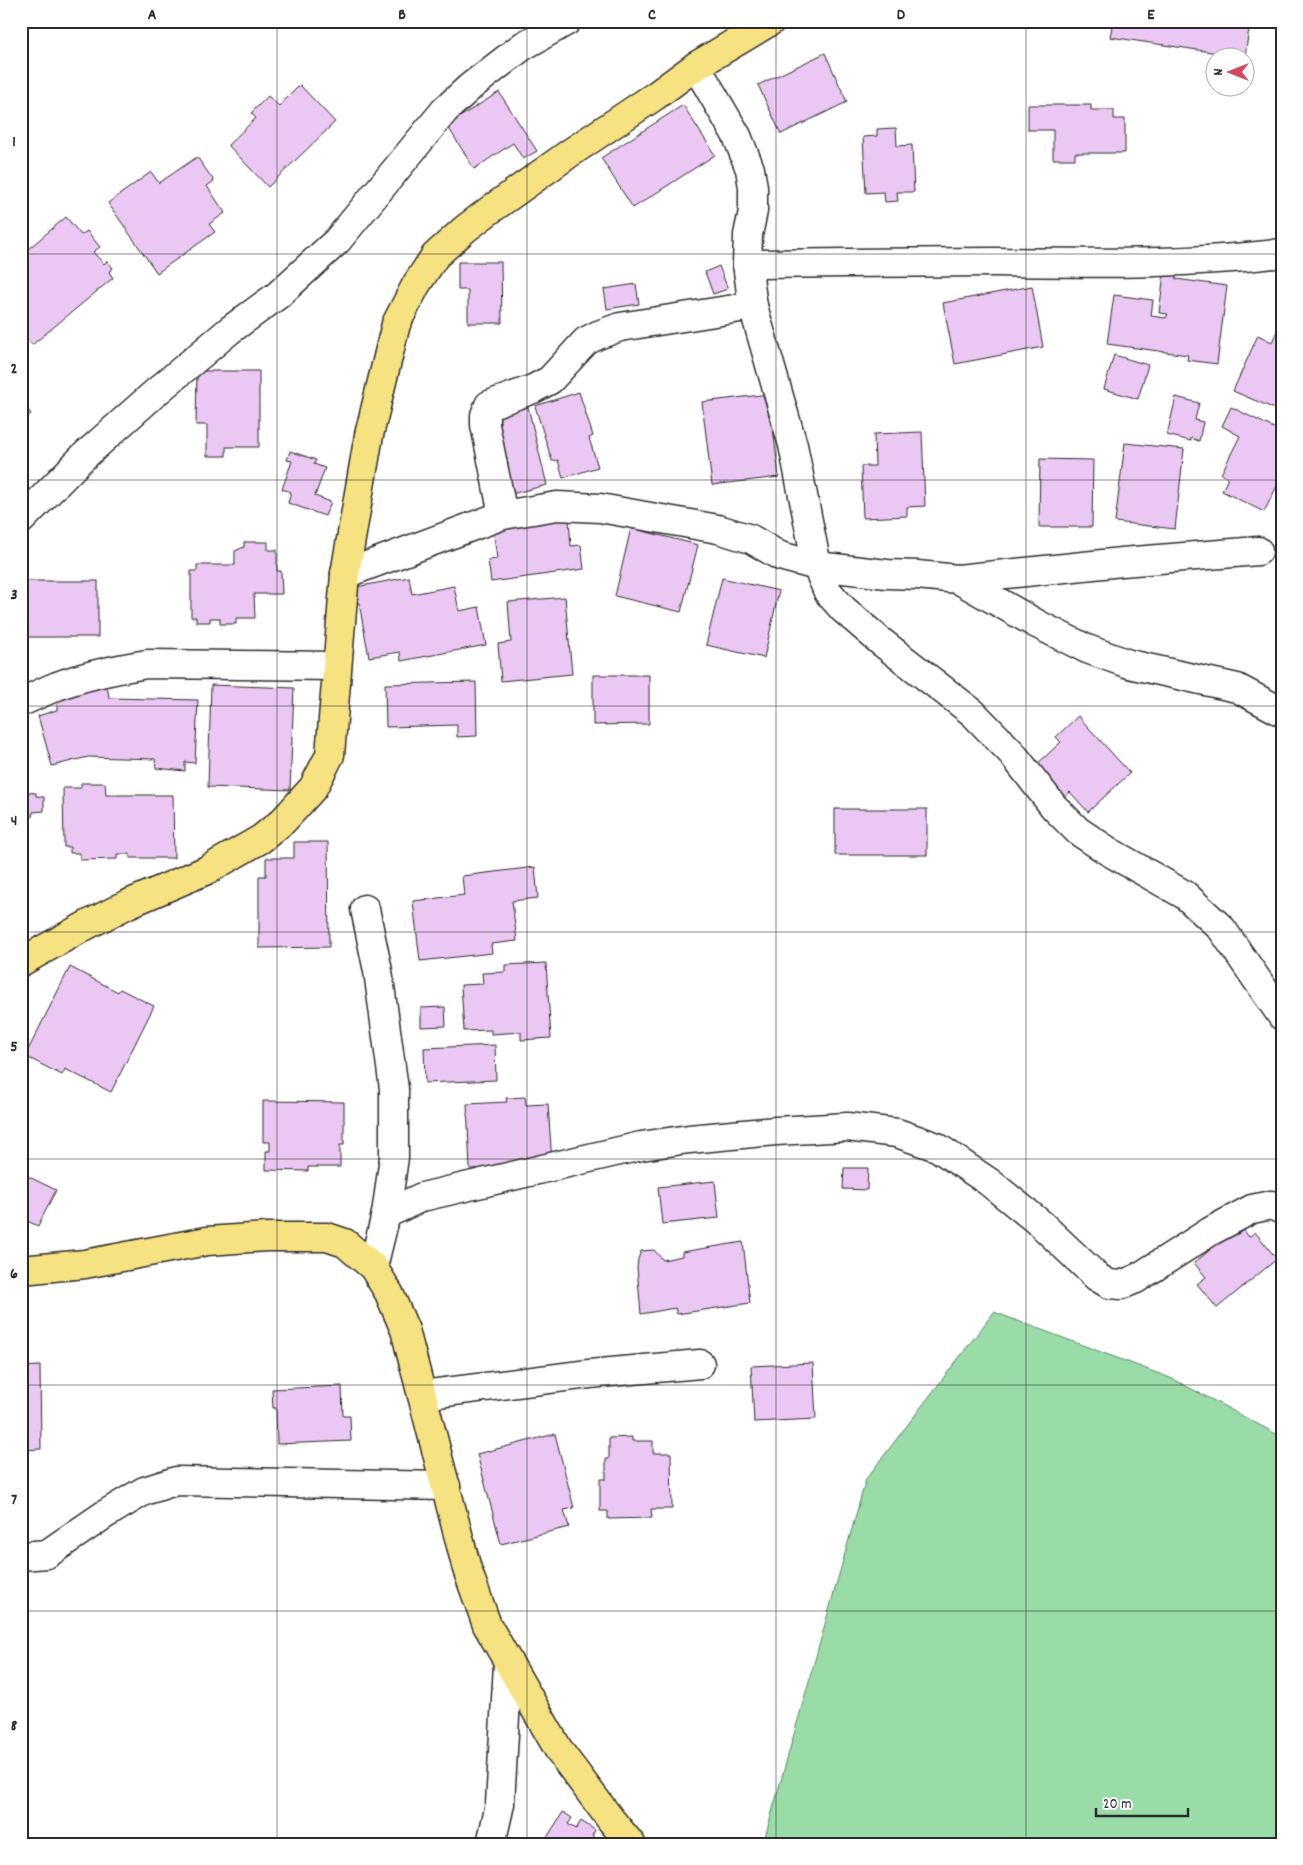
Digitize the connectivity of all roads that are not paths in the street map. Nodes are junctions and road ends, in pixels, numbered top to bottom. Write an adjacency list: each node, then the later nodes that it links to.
1 (567, 21): 8 (street)
2 (771, 21): 3 (main road)
3 (696, 66): 5 (street); 11 (main road)
4 (1282, 252): 5 (street)
5 (747, 264): 6 (street)
6 (754, 306): 7 (street); 10 (street)
7 (503, 515): 10 (street); 11 (street)
8 (21, 520)
9 (1258, 551): 12 (street)
10 (817, 566): 12 (street); 18 (street)
11 (344, 574): 13 (main road)
12 (958, 579): 15 (street)
13 (337, 666): 14 (street); 17 (main road)
14 (21, 702)
15 (1282, 712)
16 (365, 909): 20 (street)
17 (22, 961)
18 (1282, 1016)
19 (1282, 1210): 20 (street)
20 (386, 1214): 21 (street)
21 (373, 1267): 22 (main road); 24 (main road)
22 (21, 1270)
23 (700, 1364): 24 (street)
24 (422, 1395): 25 (main road)
25 (446, 1486): 26 (street); 27 (main road)
26 (21, 1556)
27 (508, 1664): 28 (street); 29 (main road)
28 (491, 1844)
29 (631, 1844)

